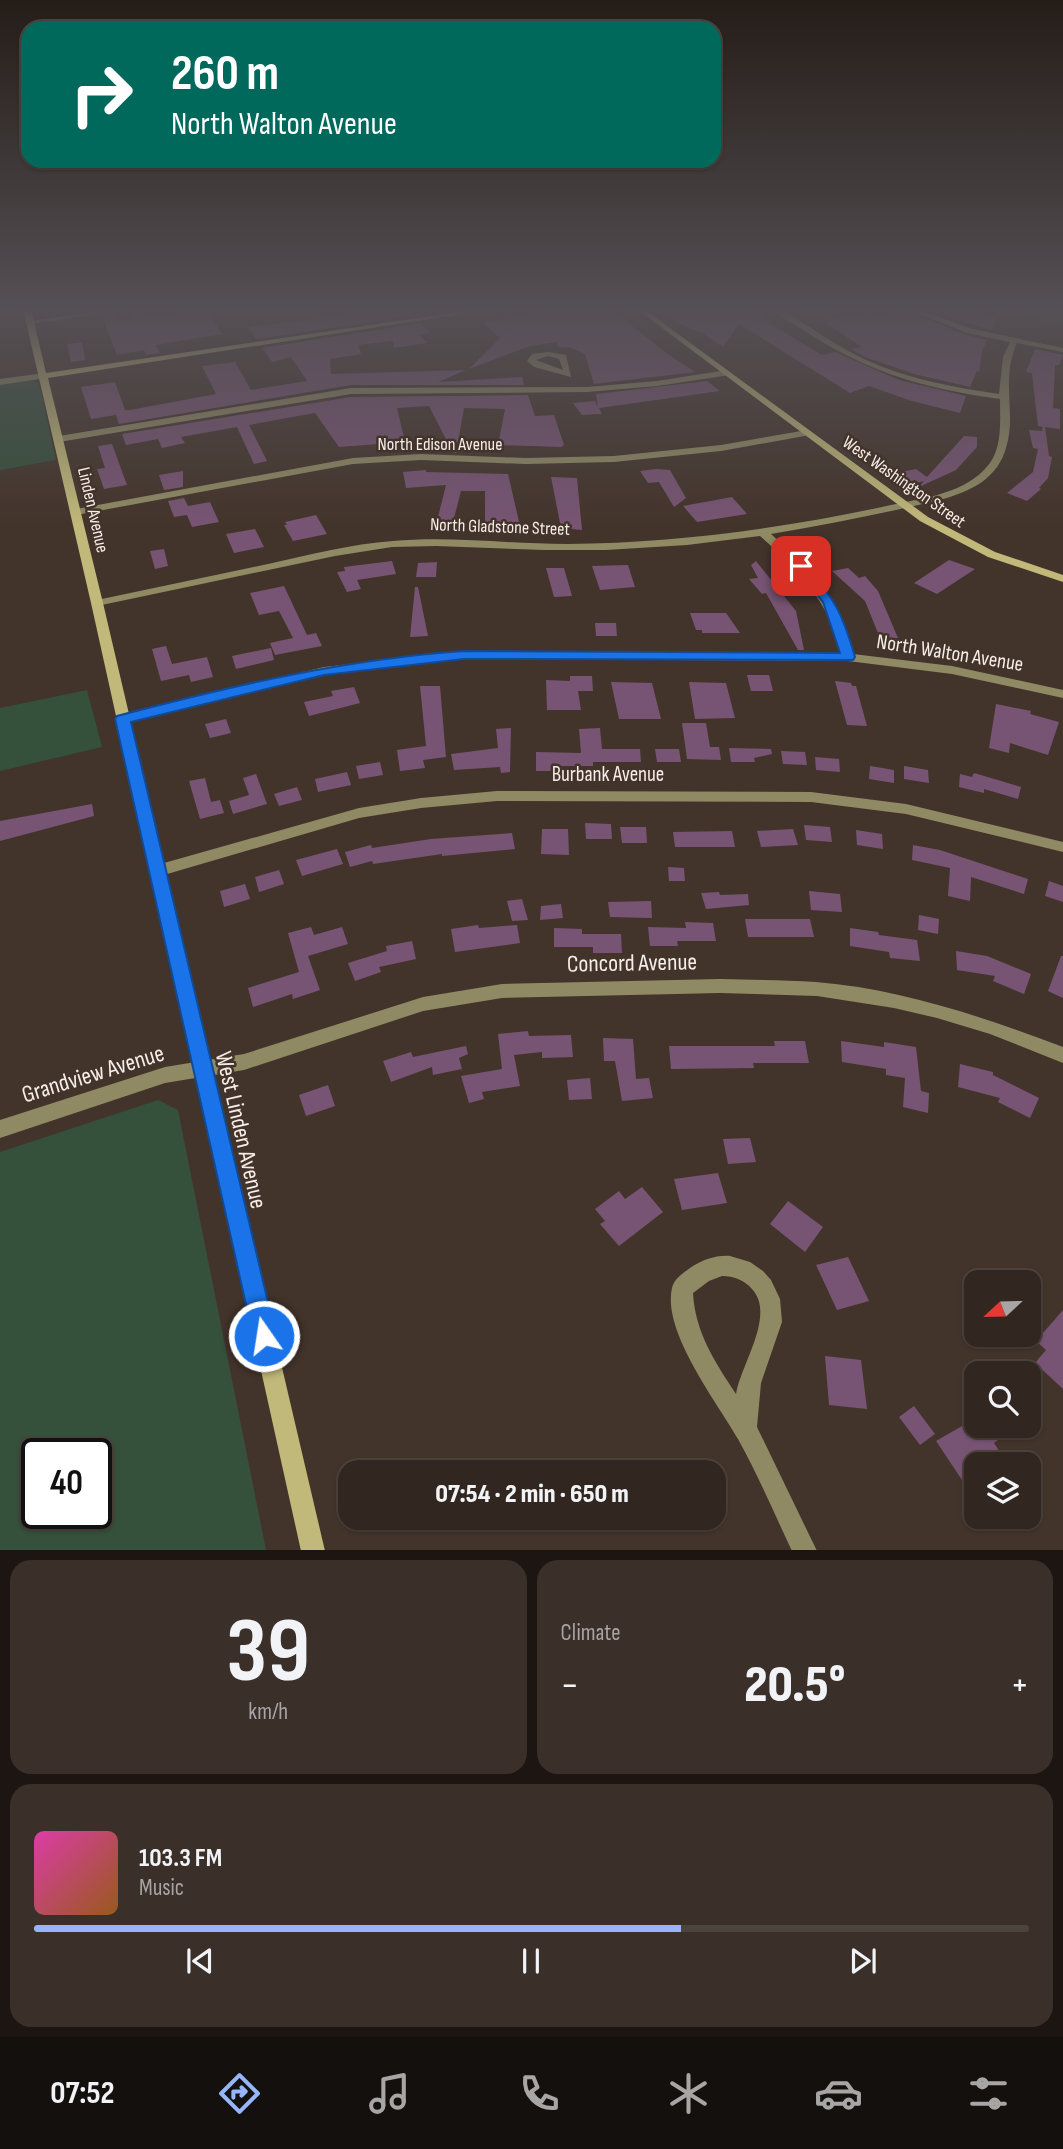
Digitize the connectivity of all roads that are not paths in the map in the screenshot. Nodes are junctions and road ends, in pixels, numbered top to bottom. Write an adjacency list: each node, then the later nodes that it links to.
1 (45, 381): 10 (street, Linden Avenue)
2 (570, 381): 7 (street)
3 (674, 381): 7 (street)
4 (738, 381): 9 (street, West Washington Street)
5 (922, 381): 8 (street)
6 (1004, 381): 8 (street, North Gladstone Street)
7 (572, 390): 10 (street)
8 (1003, 397): 11 (street, North Gladstone Street)
9 (807, 433): 11 (street, West Washington Street); 12 (street, North Edison Avenue)
10 (59, 439): 12 (street, Linden Avenue)
11 (903, 504): 13 (street, North Gladstone Street); 14 (street, West Washington Street)
12 (76, 512): 15 (street, Linden Avenue)
13 (763, 533): 15 (street, North Gladstone Street); 16 (street)
14 (1063, 579)
15 (97, 603): 18 (street, Linden Avenue)
16 (848, 657): 17 (street, North Walton Avenue); 18 (street, North Walton Avenue)
17 (1063, 694)
18 (122, 719): 20 (street, West Linden Avenue)
19 (1063, 847): 20 (street, Burbank Avenue)
20 (157, 871): 22 (street, West Linden Avenue)
21 (1063, 1055): 22 (street, Concord Avenue)
22 (202, 1069): 23 (street, Grandview Avenue); 25 (street, West Linden Avenue)
23 (0, 1129)
24 (746, 1430): 24 (street); 26 (street)
25 (313, 1550)
26 (805, 1550)

